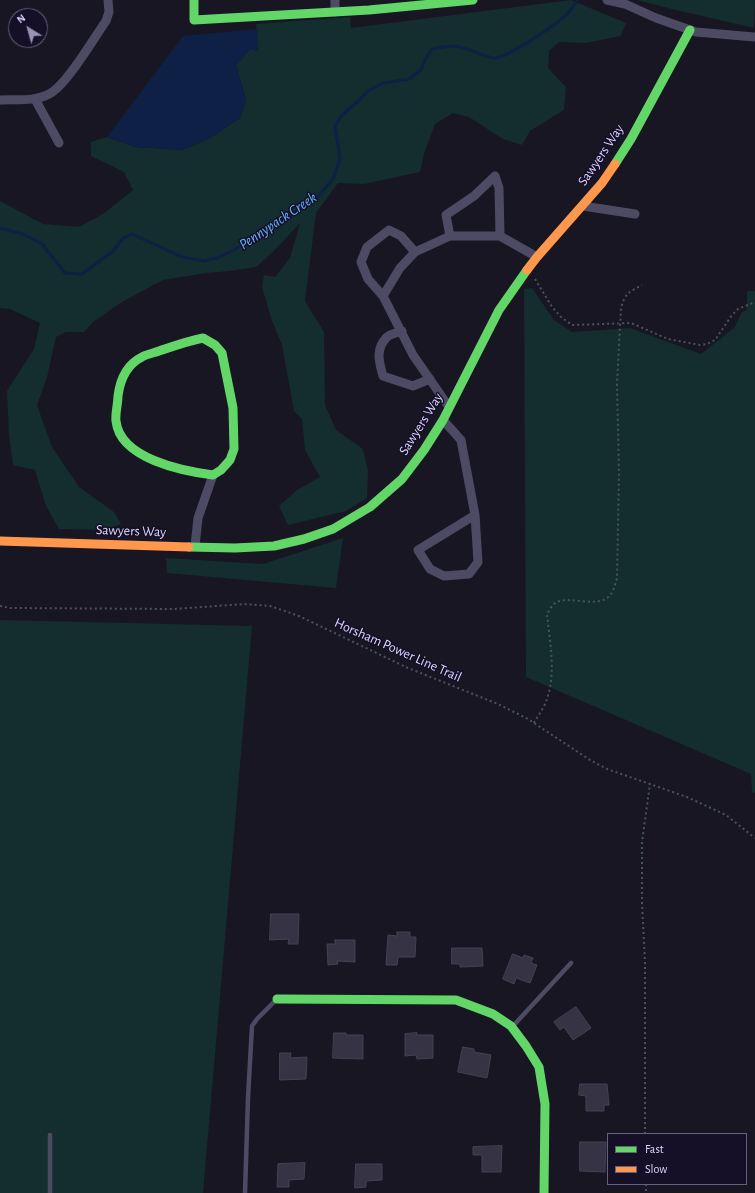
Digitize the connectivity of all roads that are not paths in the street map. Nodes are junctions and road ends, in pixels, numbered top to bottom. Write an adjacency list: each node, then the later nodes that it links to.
1 (108, 0): 10 (street)
2 (194, 0): 7 (street)
3 (335, 0): 7 (street)
4 (465, 0): 5 (street); 7 (street)
5 (473, 0)
6 (607, 0): 8 (street)
7 (335, 12)
8 (690, 30): 9 (street); 13 (street, Sawyers Way)
9 (755, 38)
10 (35, 99): 11 (street); 12 (street)
11 (0, 100)
12 (59, 143)
13 (582, 206): 14 (street); 18 (street, Sawyers Way)
14 (635, 214)
15 (450, 236): 16 (street); 16 (street); 17 (street)
16 (500, 236): 18 (street)
17 (415, 252): 19 (street); 19 (street)
18 (537, 257): 22 (street, Sawyers Way)
19 (383, 296): 20 (street)
20 (402, 331): 21 (street); 21 (street)
21 (430, 379): 22 (street)
22 (449, 407): 23 (street, Sawyers Way)
23 (443, 420): 25 (street); 27 (street, Sawyers Way)
24 (213, 475): 24 (street); 27 (street)
25 (475, 515): 25 (street)
26 (0, 540): 27 (street, Sawyers Way)
27 (195, 546)
28 (571, 963): 30 (lane)
29 (277, 999): 30 (street); 33 (lane)
30 (512, 1028): 34 (street)
31 (50, 1134): 32 (lane)
32 (50, 1193)
33 (245, 1193)
34 (544, 1193)

